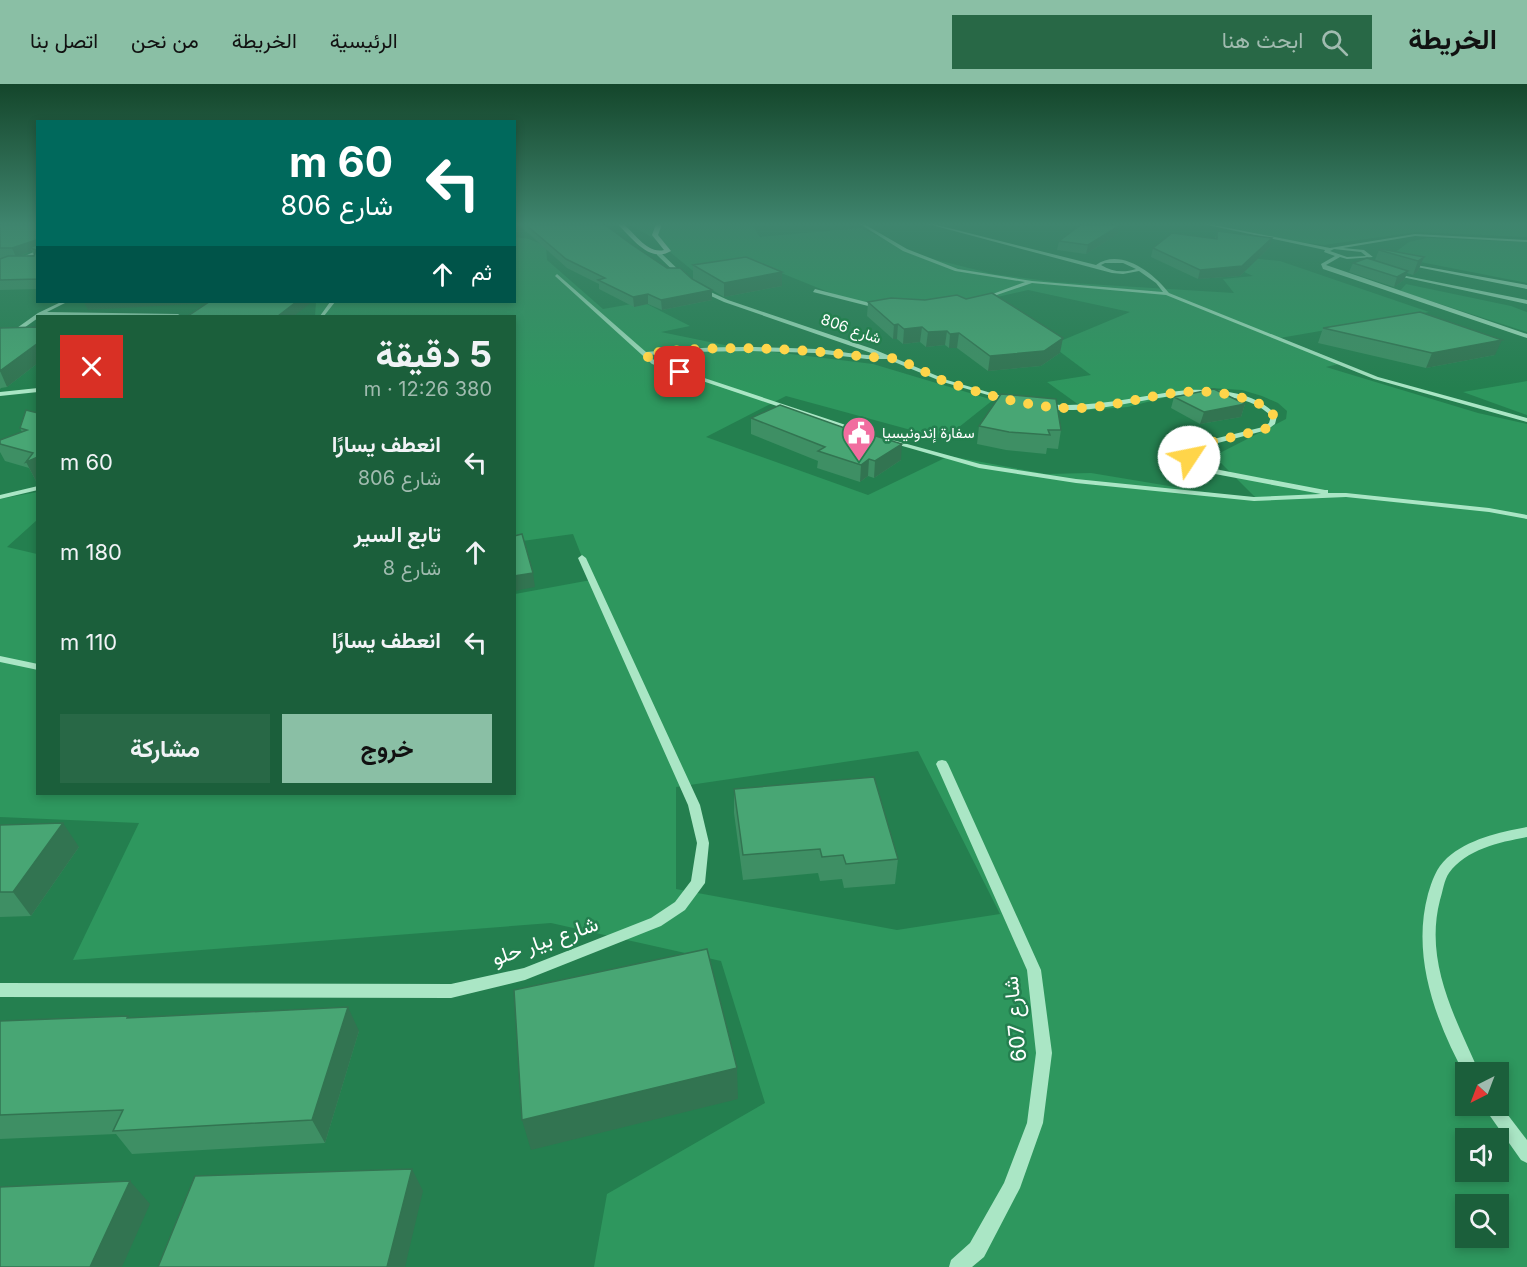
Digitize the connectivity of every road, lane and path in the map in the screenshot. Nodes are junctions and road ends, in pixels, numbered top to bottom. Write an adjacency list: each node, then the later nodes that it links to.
1 (562, 279): 23 (street)
2 (1011, 279): 7 (street)
3 (1153, 279): 11 (street)
4 (1358, 279): 21 (street)
5 (1418, 279): 13 (street)
6 (1487, 279): 9 (street)
7 (1032, 282): 11 (street); 12 (street)
8 (696, 287): 24 (street, شارع 806)
9 (1527, 287)
10 (815, 291): 16 (street)
11 (1167, 294): 29 (street)
12 (978, 300)
13 (1527, 302)
14 (62, 303): 17 (street)
15 (331, 303): 19 (street)
16 (884, 307)
17 (40, 314): 18 (street)
18 (109, 315)
19 (322, 315)
20 (36, 317): 22 (street)
21 (1527, 336)
22 (0, 343)
23 (645, 354): 24 (street); 31 (street)
24 (893, 358): 27 (street, شارع 806)
25 (36, 390): 26 (street)
26 (0, 394)
27 (1019, 401)
28 (1041, 406): 31 (street)
29 (1527, 420)
30 (36, 488): 32 (street)
31 (1346, 495): 33 (street)
32 (0, 497)
33 (1527, 517)
34 (582, 558): 39 (street, شارع بيار حلو)
35 (0, 659): 36 (street)
36 (36, 667)
37 (942, 764): 43 (street, شارع 607)
38 (1527, 831): 40 (street)
39 (0, 990)
40 (1466, 1062)
41 (1498, 1116): 42 (street)
42 (1527, 1155)
43 (958, 1267)

